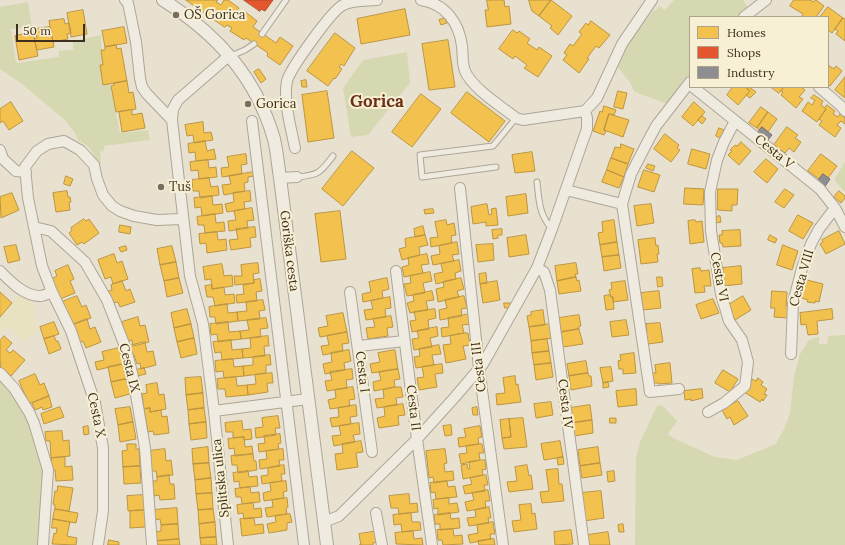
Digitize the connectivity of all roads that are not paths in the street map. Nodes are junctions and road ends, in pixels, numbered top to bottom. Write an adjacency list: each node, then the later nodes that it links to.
1 (125, 0): 19 (street)
2 (163, 0): 12 (street, Goriška cesta)
3 (286, 0): 10 (lane)
4 (377, 0): 8 (street)
5 (421, 0): 18 (street)
6 (652, 0): 16 (street)
7 (766, 0): 9 (street)
8 (343, 2): 22 (street)
9 (745, 16)
10 (262, 34)
11 (254, 44): 12 (lane)
12 (231, 56): 19 (street); 28 (street, Goriška cesta)
13 (689, 86): 32 (street, Cesta V)
14 (696, 88): 21 (street, Cesta V)
15 (820, 88): 17 (street)
16 (585, 111): 18 (street); 31 (street)
17 (845, 111)
18 (516, 118): 25 (lane)
19 (172, 120): 34 (street, Splitska ulica)
20 (252, 121): 50 (street)
21 (735, 121): 33 (street, Cesta V); 52 (street, Cesta VI)
22 (295, 148)
23 (0, 150): 26 (street)
24 (333, 156): 27 (lane)
25 (496, 167)
26 (26, 172): 34 (street, Cesta X); 36 (street, Cesta X)
27 (297, 177): 28 (street)
28 (280, 178): 49 (street, Goriška cesta)
29 (537, 182): 37 (lane)
30 (460, 188): 46 (street, Cesta III)
31 (566, 190): 32 (street); 37 (street)
32 (622, 204): 48 (street)
33 (835, 208): 35 (street, Cesta V); 45 (street, Cesta VIII)
34 (182, 219): 51 (street, Splitska ulica)
35 (845, 227)
36 (34, 228): 41 (street, Cesta X); 59 (street, Cesta IX)
37 (552, 229): 38 (street)
38 (537, 268): 46 (street); 66 (street, Cesta IV)
39 (0, 271): 41 (street)
40 (396, 271): 43 (street, Cesta II)
41 (52, 292): 58 (street, Cesta X)
42 (350, 292): 44 (street, Cesta I)
43 (404, 341): 44 (street); 53 (street, Cesta II)
44 (359, 346): 54 (street, Cesta I)
45 (791, 354)
46 (479, 368): 53 (street); 65 (street, Cesta III)
47 (0, 374): 57 (street)
48 (679, 389)
49 (308, 399): 50 (street); 56 (street, Goriška cesta)
50 (286, 402): 51 (street); 61 (street)
51 (214, 411): 60 (street, Splitska ulica)
52 (708, 412)
53 (417, 439): 56 (street); 64 (street, Cesta II)
54 (372, 452)
55 (376, 513): 63 (street)
56 (324, 522): 62 (street, Goriška cesta)
57 (44, 545)
58 (98, 545)
59 (152, 545)
60 (228, 545)
61 (304, 545)
62 (327, 545)
63 (382, 545)
64 (432, 545)
65 (504, 545)
66 (584, 545)

